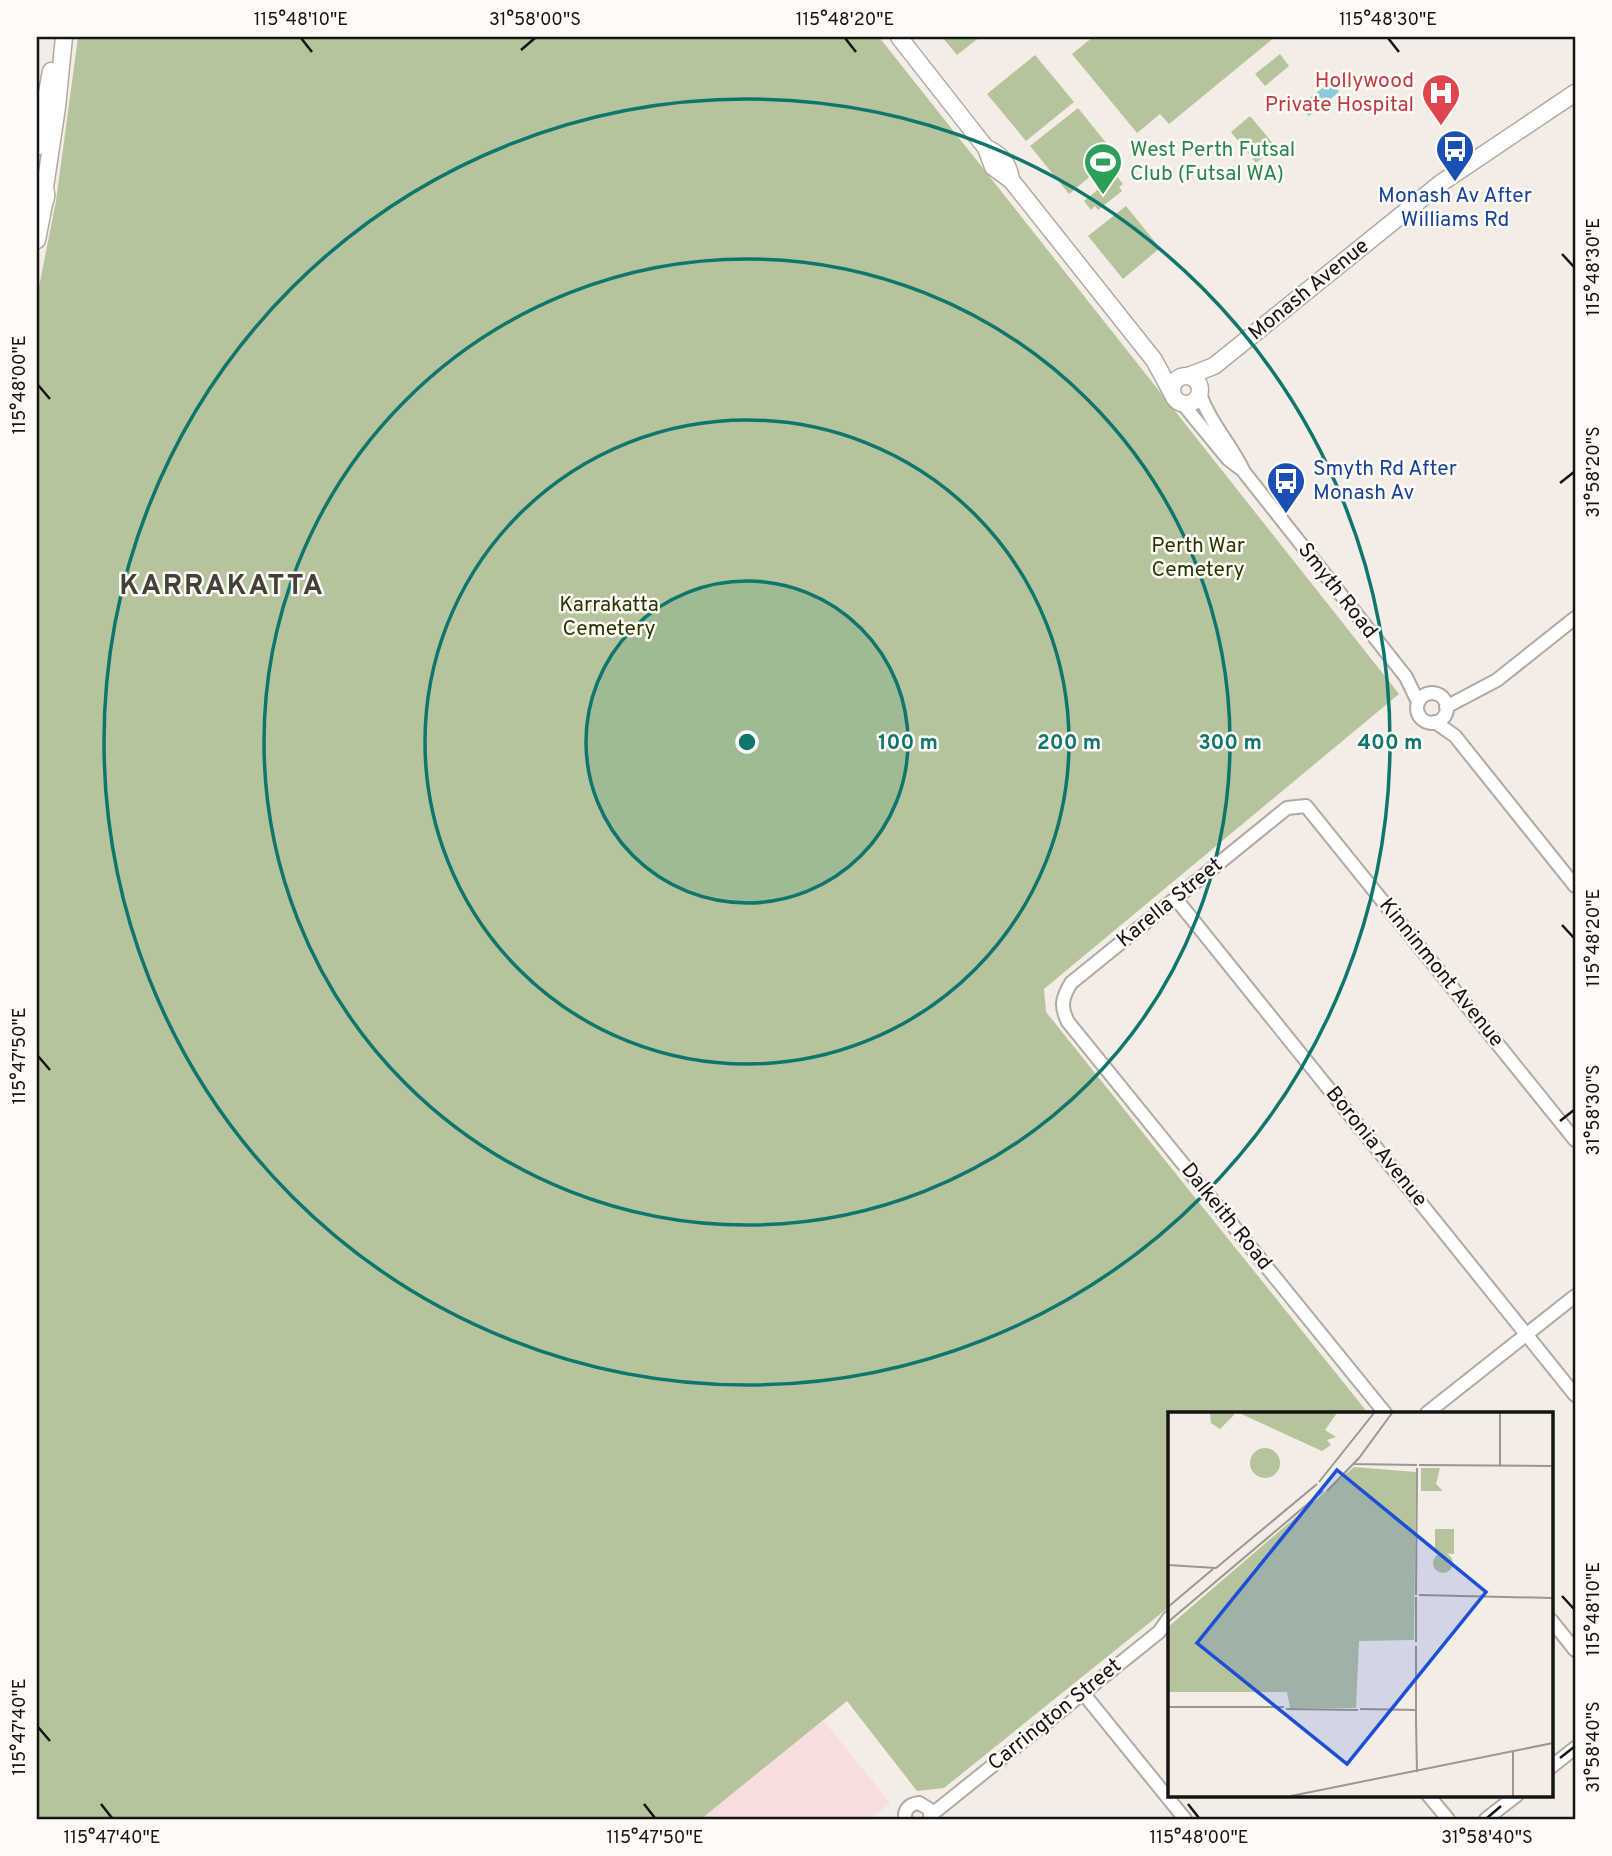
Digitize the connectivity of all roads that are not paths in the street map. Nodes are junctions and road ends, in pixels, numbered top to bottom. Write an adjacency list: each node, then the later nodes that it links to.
1 (54, 37): 5 (main road)
2 (64, 37): 6 (main road)
3 (899, 37): 9 (main road, Smyth Road)
4 (1575, 93): 10 (main road, Monash Avenue)
5 (37, 147)
6 (41, 183): 7 (main road)
7 (40, 207): 8 (main road)
8 (37, 240)
9 (1154, 360): 11 (main road, Smyth Road); 13 (main road, Smyth Road)
10 (1214, 366): 11 (main road, Monash Avenue); 12 (main road, Monash Avenue)
11 (1186, 376): 12 (main road); 13 (main road)
12 (1200, 392): 13 (main road); 14 (street, Smyth Road)
13 (1178, 399): 14 (street, Smyth Road)
14 (1244, 472): 16 (street, Smyth Road)
15 (1575, 618): 17 (street)
16 (1423, 698): 17 (street); 18 (street)
17 (1444, 705): 18 (street); 19 (street)
18 (1435, 722): 19 (street)
19 (1455, 736): 21 (street)
20 (1306, 806): 22 (street, Karella Street); 24 (street, Kinninmont Avenue)
21 (1575, 886)
22 (1176, 899): 23 (street, Karella Street); 26 (street, Boronia Avenue)
23 (1069, 1022): 28 (street, Dalkeith Road)
24 (1575, 1140)
25 (1575, 1296): 26 (street)
26 (1527, 1335): 27 (street, Boronia Avenue); 29 (street)
27 (1575, 1395)
28 (1385, 1412)
29 (1430, 1412)
30 (1552, 1621): 32 (street)
31 (1164, 1630): 33 (street, Carrington Street)
32 (1575, 1650)
33 (1083, 1693): 38 (street, Carrington Street); 40 (street)
34 (1575, 1748): 35 (street)
35 (1552, 1766)
36 (1430, 1797): 41 (street)
37 (1514, 1797): 42 (street)
38 (930, 1814): 39 (street)
39 (903, 1818)
40 (1185, 1819)
41 (1448, 1819)
42 (1486, 1819)

